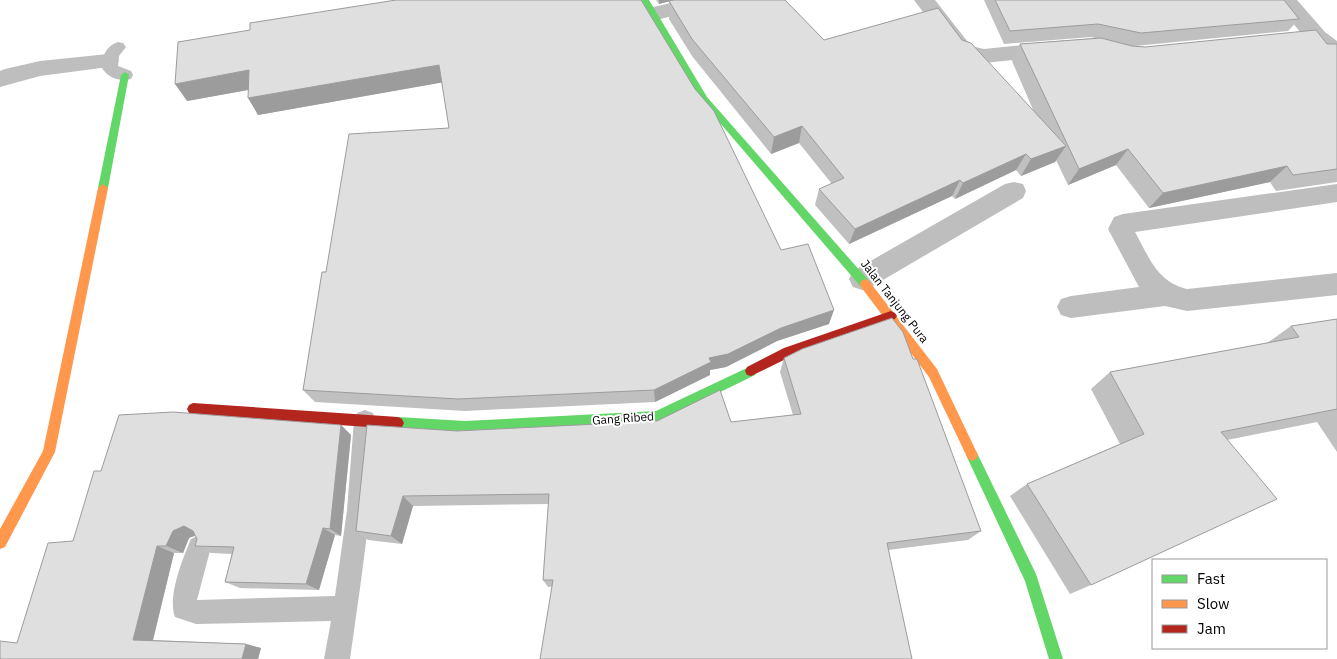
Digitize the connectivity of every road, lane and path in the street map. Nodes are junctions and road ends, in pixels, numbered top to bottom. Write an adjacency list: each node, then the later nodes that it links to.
1 (711, 0): 4 (street)
2 (924, 0): 7 (street)
3 (1286, 0): 5 (street)
4 (649, 7): 13 (street, Jalan Tanjung Pura)
5 (1318, 37): 6 (street); 8 (street)
6 (1290, 39)
7 (1071, 48)
8 (1337, 52)
9 (117, 61): 10 (street); 20 (street)
10 (0, 79)
11 (1014, 191): 13 (street)
12 (1337, 193): 15 (street)
13 (862, 279): 17 (street, Jalan Tanjung Pura)
14 (1337, 284): 15 (street)
15 (1165, 295): 16 (street)
16 (1071, 307)
17 (891, 316): 19 (street, Gang Ribed); 24 (street, Jalan Tanjung Pura)
18 (193, 409): 19 (street, Gang Ribed)
19 (364, 420): 22 (lane)
20 (0, 542)
21 (199, 547): 22 (lane)
22 (346, 608): 23 (lane)
23 (337, 659)
24 (1056, 659)

